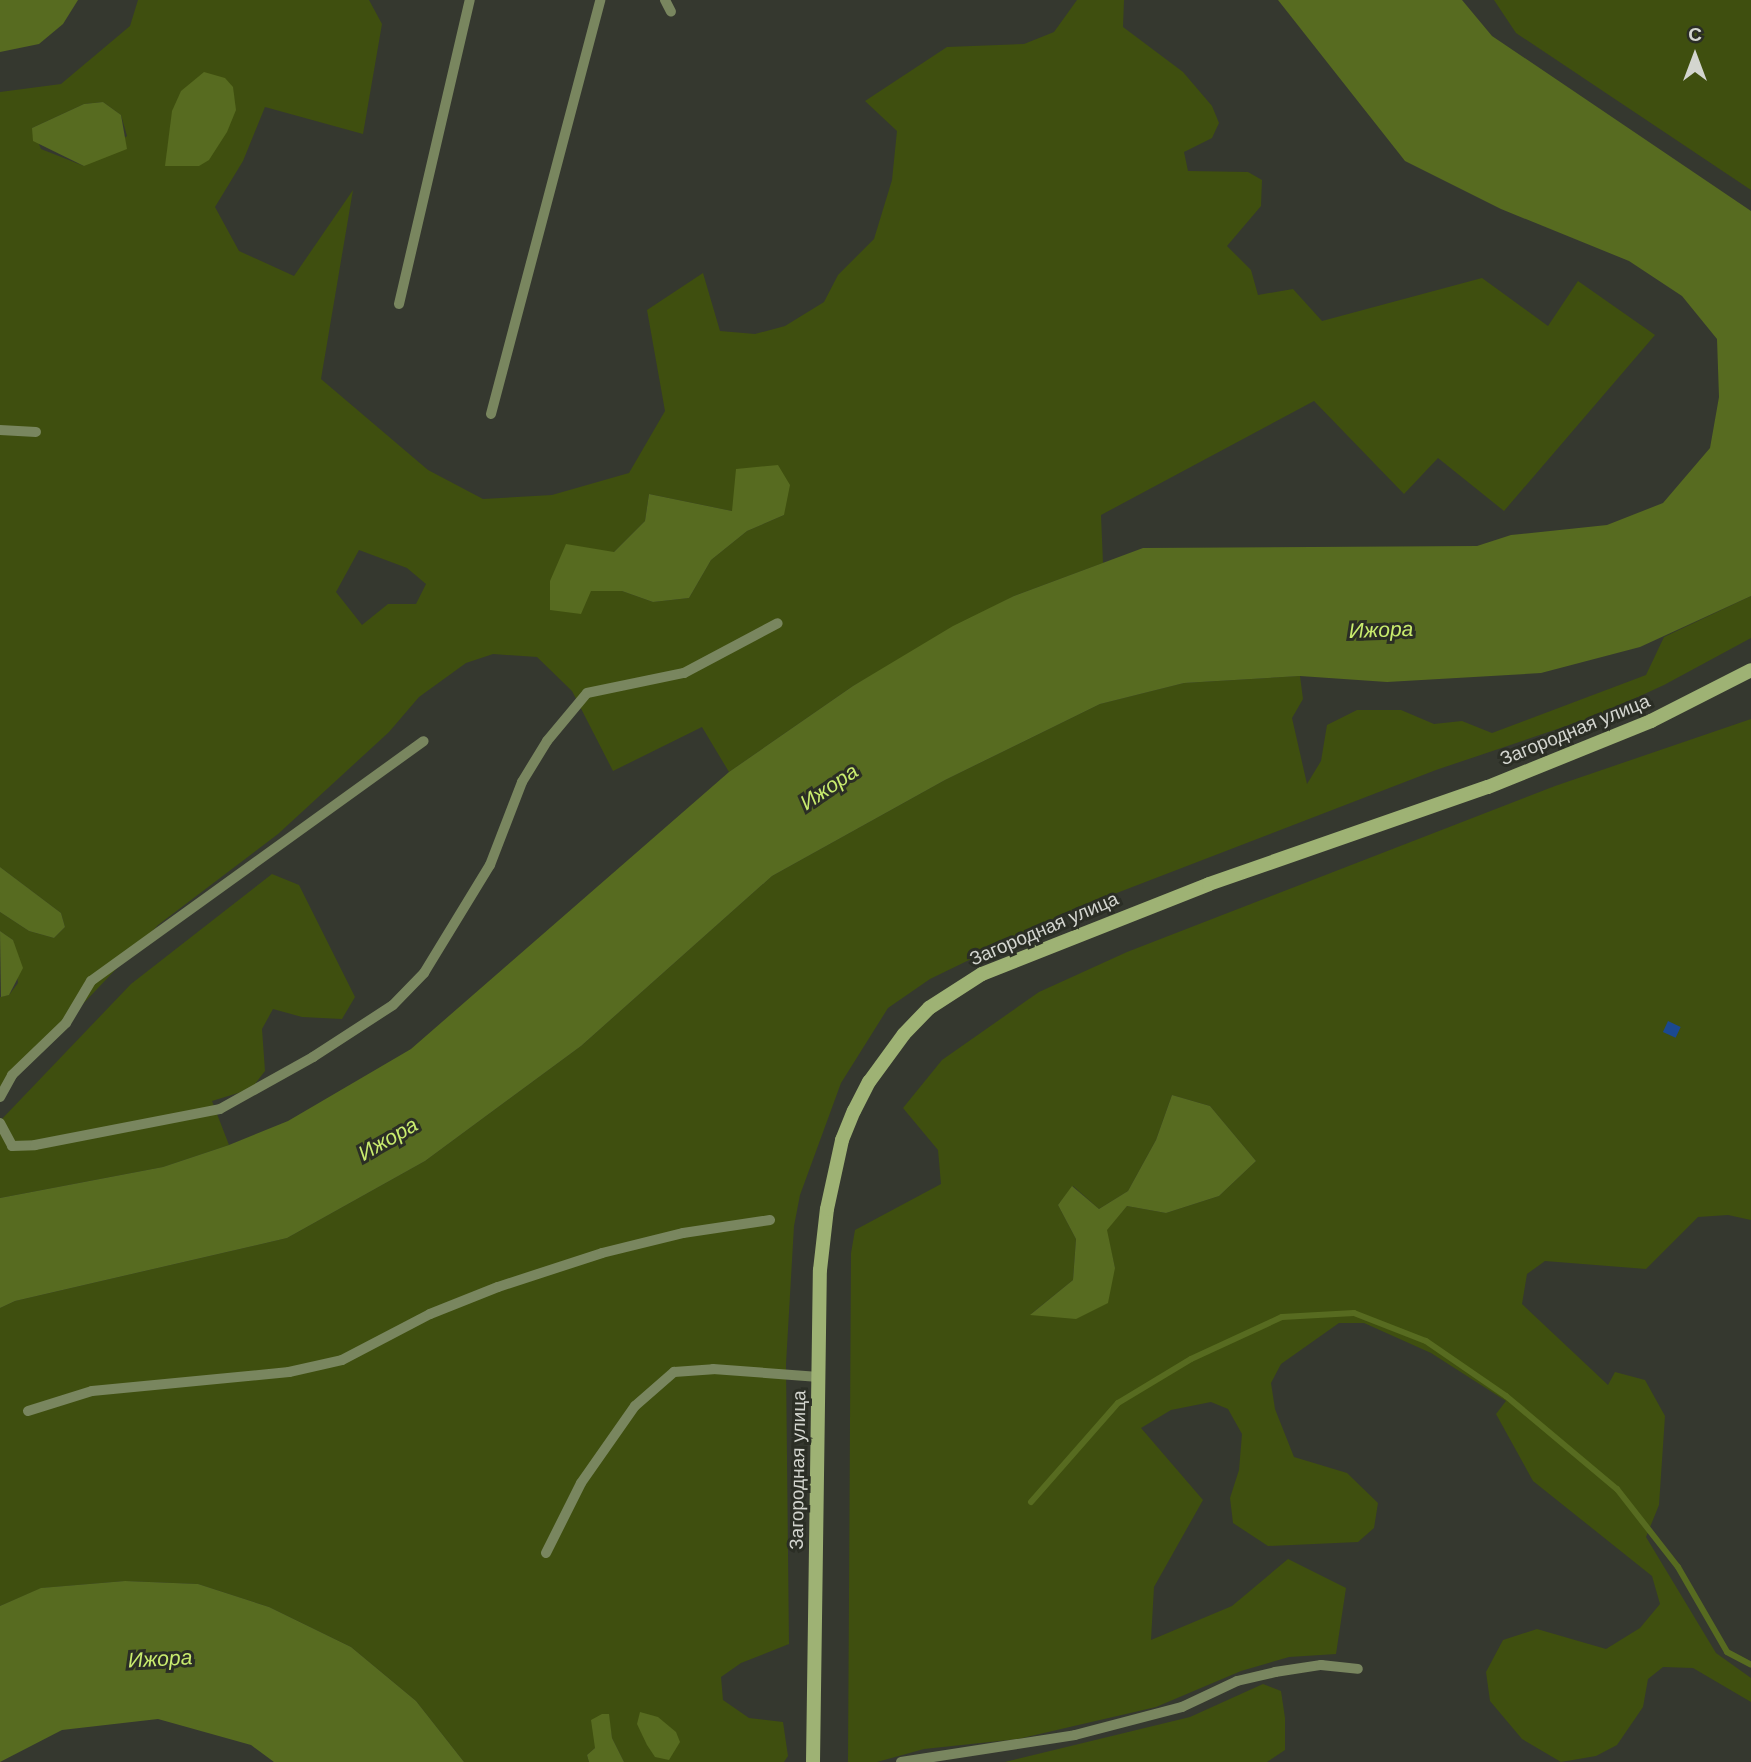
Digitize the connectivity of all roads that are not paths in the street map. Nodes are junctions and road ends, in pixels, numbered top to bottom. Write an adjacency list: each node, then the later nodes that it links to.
1 (470, 0): 5 (lane)
2 (600, 0): 6 (lane)
3 (665, 0): 4 (lane)
4 (671, 12)
5 (399, 304)
6 (491, 414)
7 (0, 430): 8 (lane)
8 (36, 432)
9 (778, 623): 13 (lane)
10 (1751, 670): 15 (main road, Загородная улица)
11 (424, 741): 12 (lane)
12 (0, 1097)
13 (0, 1123)
14 (770, 1220): 16 (lane)
15 (819, 1377): 17 (lane); 19 (main road, Загородная улица)
16 (28, 1411)
17 (546, 1553)
18 (1358, 1669): 20 (lane)
19 (813, 1762)
20 (901, 1762)

